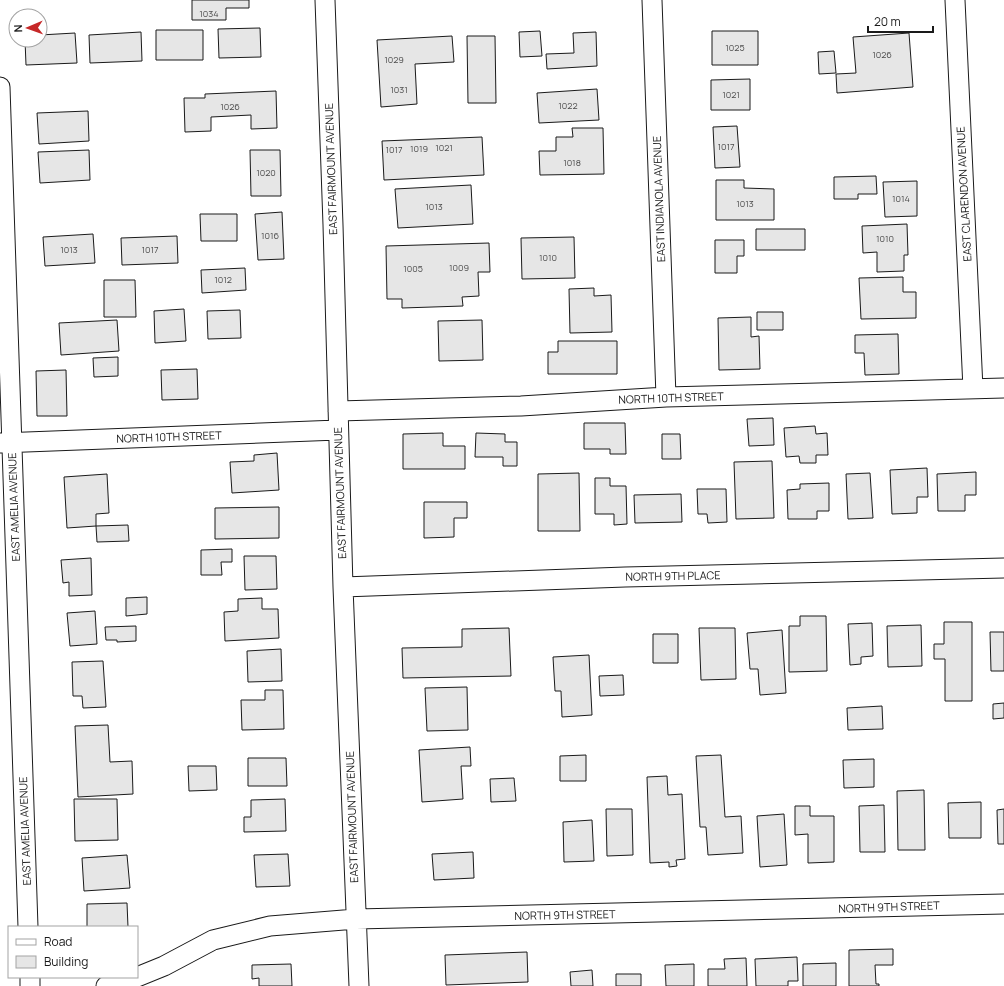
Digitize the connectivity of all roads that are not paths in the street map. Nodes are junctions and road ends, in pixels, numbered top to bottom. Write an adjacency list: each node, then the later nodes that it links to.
1 (325, 0): 8 (street, EAST FAIRMOUNT AVENUE)
2 (652, 0): 7 (street, EAST INDIANOLA AVENUE)
3 (955, 0): 6 (street, EAST CLARENDON AVENUE)
4 (0, 87): 9 (street, EAST AMELIA AVENUE)
5 (1004, 388): 6 (street, NORTH 10TH STREET)
6 (973, 389): 7 (street, NORTH 10TH STREET)
7 (666, 397): 8 (street, NORTH 10TH STREET)
8 (338, 420): 9 (street, NORTH 10TH STREET); 11 (street, EAST FAIRMOUNT AVENUE)
9 (6, 443): 14 (street, EAST AMELIA AVENUE)
10 (1004, 568): 11 (street, NORTH 9TH PLACE)
11 (343, 587): 13 (street, EAST FAIRMOUNT AVENUE)
12 (1004, 904): 13 (street, NORTH 9TH STREET)
13 (356, 919): 15 (street, NORTH 9TH STREET); 18 (street, EAST FAIRMOUNT AVENUE)
14 (28, 926)
15 (138, 977)
16 (134, 978): 17 (street, NORTH 9TH STREET)
17 (106, 986)
18 (359, 986)

